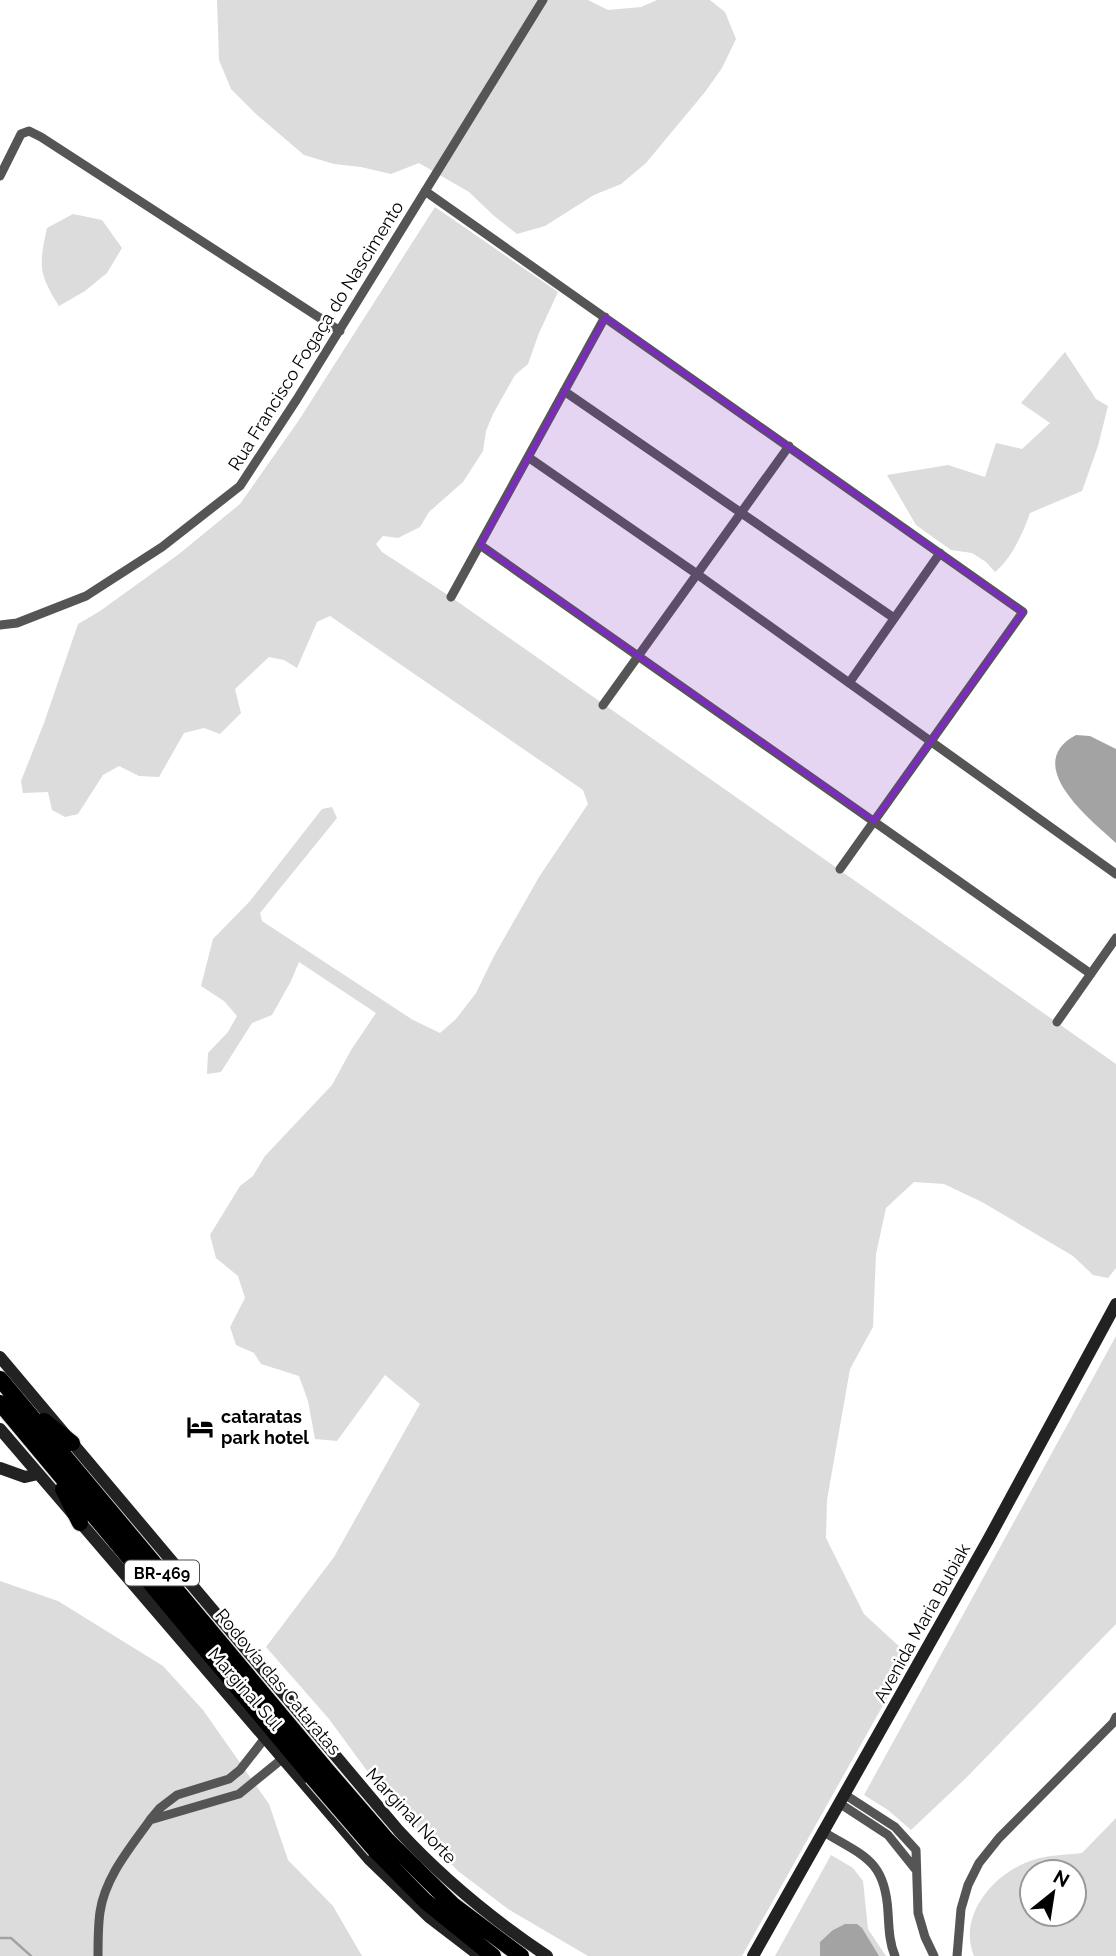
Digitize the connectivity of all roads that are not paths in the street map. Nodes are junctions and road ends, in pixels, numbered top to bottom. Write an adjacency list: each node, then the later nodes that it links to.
1 (543, 0): 3 (street, Rua Francisco Fogaça do Nascimento)
2 (0, 176): 5 (street)
3 (425, 191): 4 (street); 5 (street, Rua Francisco Fogaça do Nascimento)
4 (605, 317): 6 (street); 7 (street)
5 (340, 331): 15 (street, Rua Francisco Fogaça do Nascimento)
6 (564, 391): 8 (street); 9 (street)
7 (789, 446): 9 (street); 11 (street)
8 (528, 457): 10 (street); 12 (street)
9 (741, 513): 12 (street); 14 (street)
10 (480, 545): 13 (street); 16 (street)
11 (940, 553): 14 (street); 19 (street)
12 (697, 574): 16 (street); 17 (street)
13 (451, 597)
14 (894, 618): 17 (street)
15 (0, 625)
16 (638, 656): 18 (street); 20 (street)
17 (849, 683): 19 (street)
18 (603, 705)
19 (931, 741): 20 (street); 22 (street)
20 (874, 821): 21 (street); 24 (street)
21 (840, 869)
22 (1116, 874)
23 (1116, 938): 24 (street)
24 (1091, 974): 25 (street)
25 (1057, 1022)
26 (1116, 1304): 42 (street, Avenida Maria Bubiak)
27 (0, 1357): 32 (street, Marginal Norte)
28 (0, 1379): 30 (highway, Rodovía das Cataratas / BR-469)
29 (0, 1403): 34 (highway, Rodovía das Cataratas / BR-469)
30 (20, 1403): 32 (highway); 39 (highway, Rodovía das Cataratas / BR-469)
31 (1, 1434): 34 (street, BR-469)
32 (72, 1443): 40 (street, Marginal Norte)
33 (0, 1468): 34 (street)
34 (45, 1469): 35 (highway); 39 (highway, Rodovía das Cataratas / BR-469)
35 (80, 1523): 37 (street, Marginal Sul / BR-469)
36 (1116, 1717): 56 (street)
37 (265, 1738): 38 (street, Marginal Sul / BR-469); 44 (street)
38 (282, 1759): 41 (street, Marginal Sul / BR-469); 44 (street)
39 (318, 1772): 47 (highway, Rodovía das Cataratas / BR-469, bridge)
40 (348, 1773): 41 (street); 43 (street, Marginal Norte)
41 (316, 1799): 46 (street, Marginal Sul / BR-469)
42 (841, 1799): 45 (street, Avenida Maria Bubiak); 55 (street)
43 (387, 1818): 46 (street); 52 (street, Marginal Norte)
44 (150, 1820): 48 (street)
45 (822, 1831): 53 (street, Avenida Maria Bubiak); 54 (street)
46 (355, 1844): 49 (street, Marginal Sul / BR-469)
47 (381, 1845): 50 (highway, Rodovía das Cataratas / BR-469); 51 (highway, Rodovía das Cataratas / BR-469)
48 (97, 1956)
49 (480, 1956)
50 (493, 1956)
51 (521, 1956)
52 (547, 1956)
53 (753, 1956)
54 (895, 1956)
55 (934, 1956)
56 (957, 1956)

